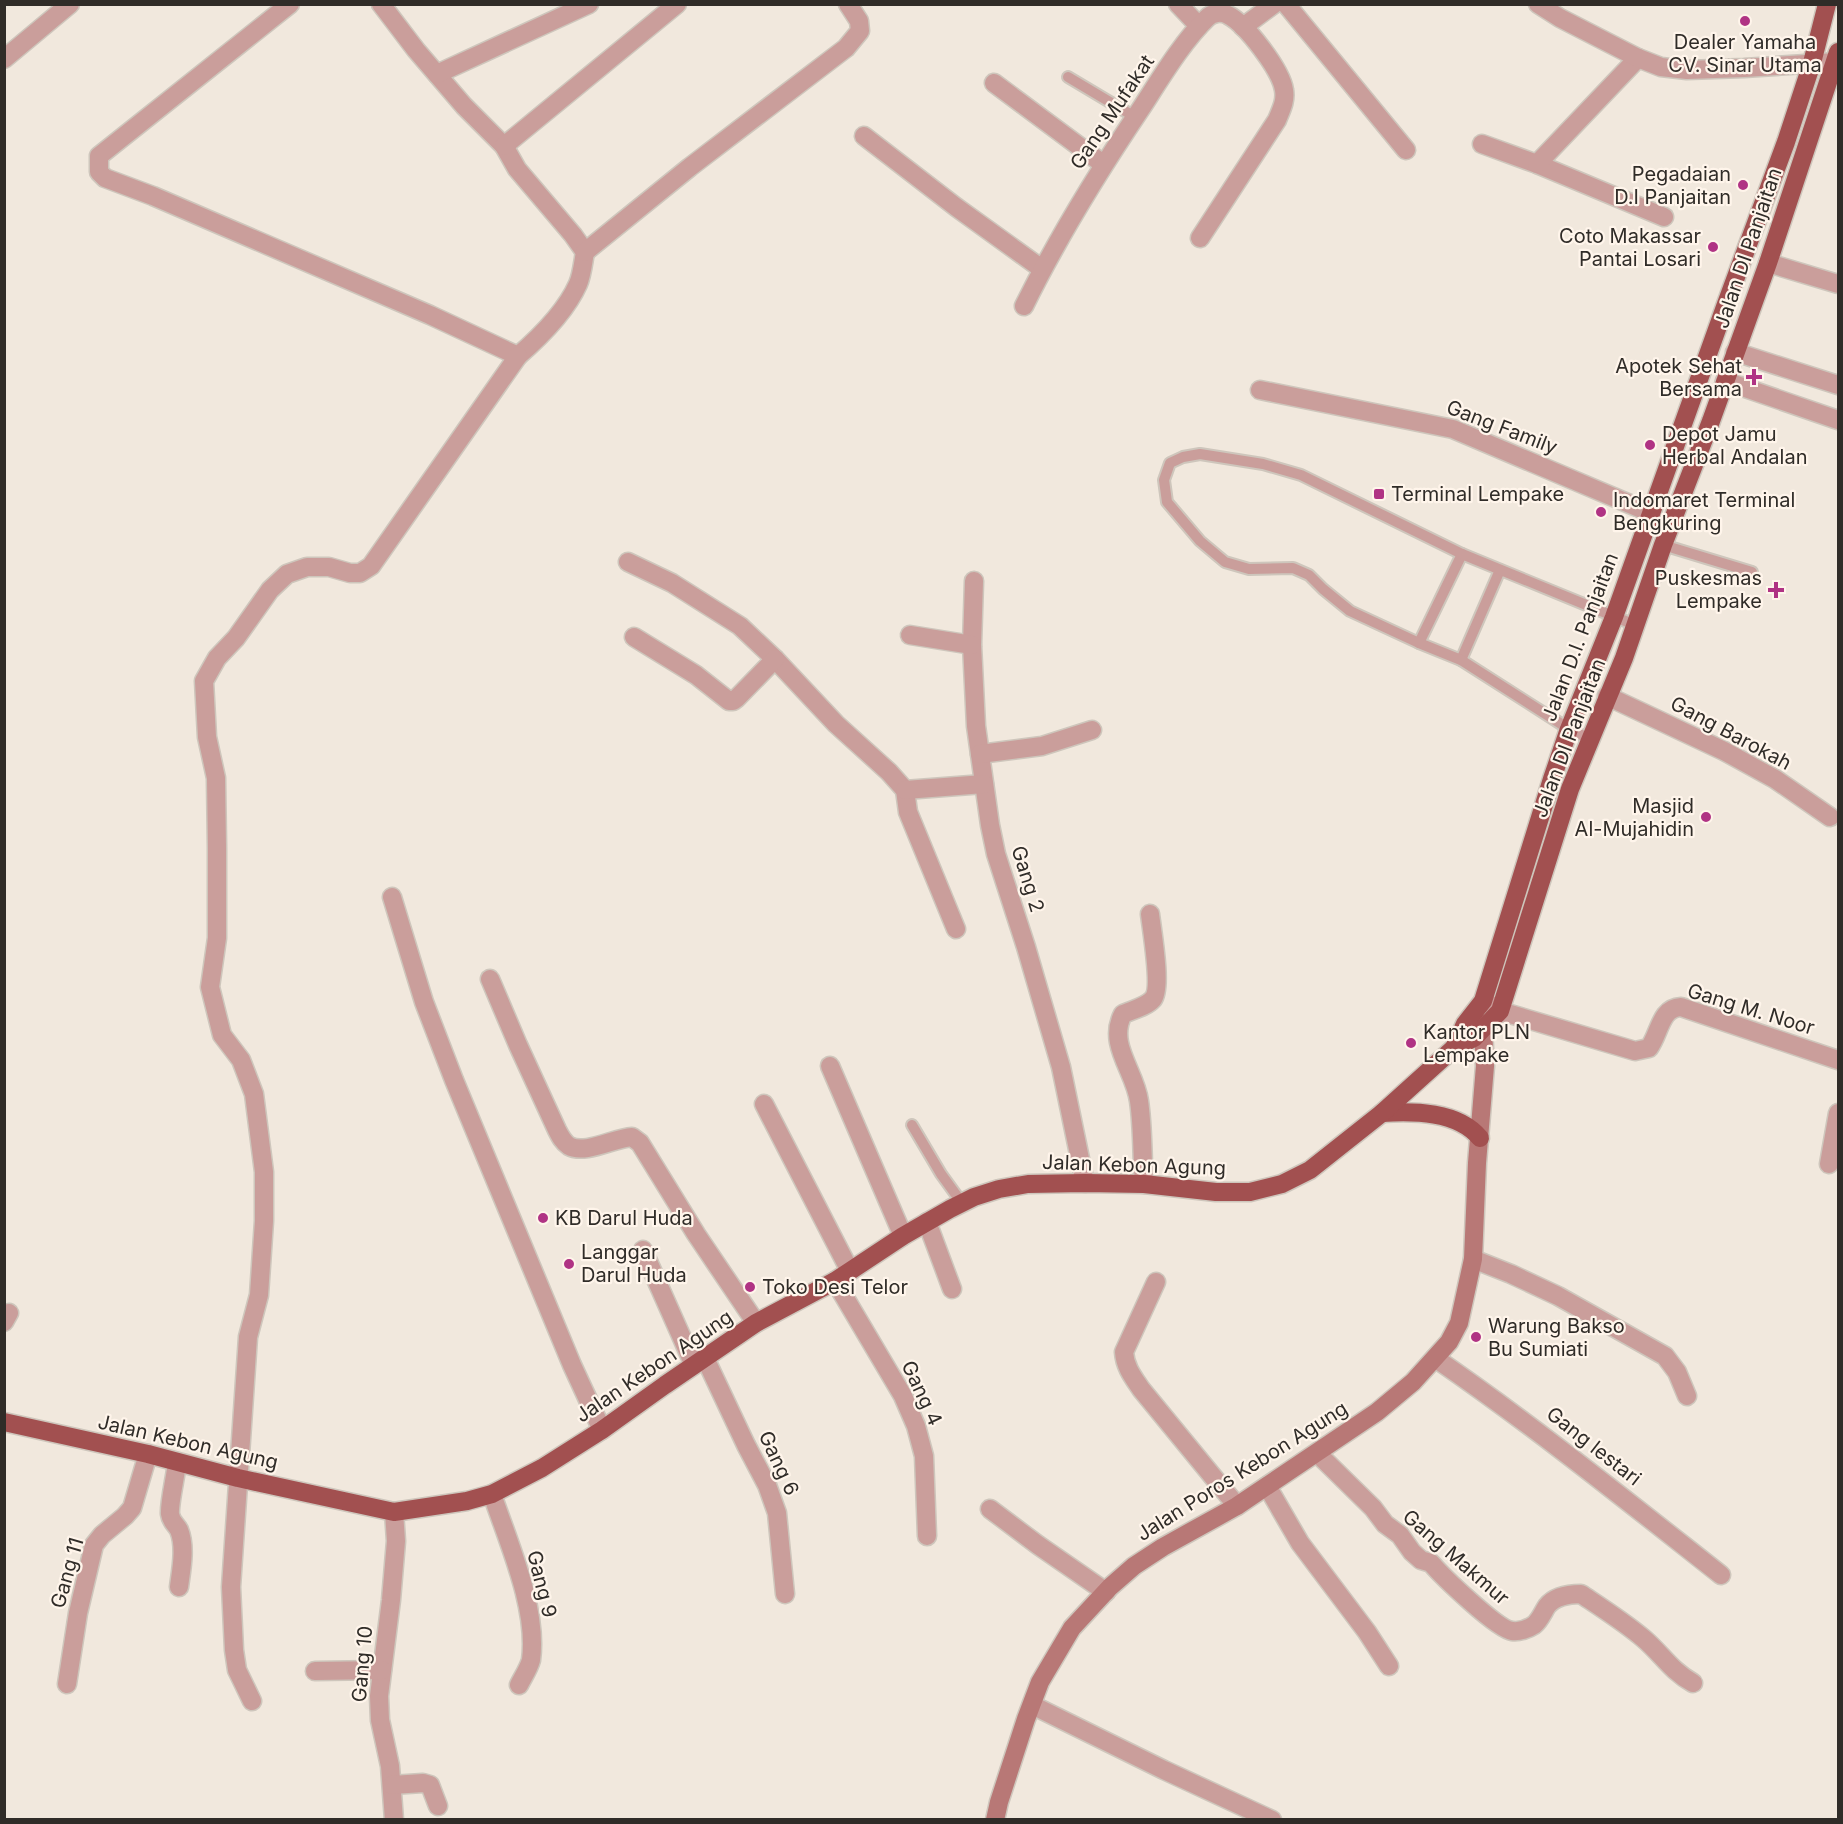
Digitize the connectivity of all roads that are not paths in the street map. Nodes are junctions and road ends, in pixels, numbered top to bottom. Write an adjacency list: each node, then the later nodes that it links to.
1 (70, 4): 16 (street)
2 (290, 4): 36 (street)
3 (381, 4): 18 (street)
4 (589, 4): 18 (street)
5 (677, 4): 24 (street)
6 (848, 4): 30 (street)
7 (1179, 4): 12 (street)
8 (1274, 4): 13 (street)
9 (1286, 4): 25 (street)
10 (1538, 4): 15 (street)
11 (1827, 4): 17 (highway, Jalan D.I. Panjaitan)
12 (1199, 26): 13 (street, Gang Mufakat); 21 (street, Gang Mufakat)
13 (1243, 27): 29 (street)
14 (1837, 57): 17 (street); 31 (highway, Jalan DI Panjaitan)
15 (1638, 58): 17 (street); 27 (street)
16 (4, 59)
17 (1812, 63): 40 (highway, Jalan D.I. Panjaitan)
18 (437, 74): 24 (street)
19 (1068, 77): 21 (lane)
20 (994, 83): 26 (street)
21 (1135, 117): 26 (street, Gang Mufakat)
22 (864, 136): 32 (street)
23 (1482, 144): 27 (street)
24 (504, 146): 30 (street)
25 (1406, 150)
26 (1103, 164): 32 (street, Gang Mufakat)
27 (1537, 164): 28 (street)
28 (1665, 217)
29 (1200, 238)
30 (585, 252): 36 (street)
31 (1768, 263): 33 (street); 35 (highway, Jalan DI Panjaitan)
32 (1042, 269): 34 (street, Gang Mufakat)
33 (1839, 284)
34 (1024, 306)
35 (1735, 352): 37 (highway, Jalan DI Panjaitan); 38 (street)
36 (518, 356): 102 (street)
37 (1725, 381): 41 (street); 42 (highway, Jalan DI Panjaitan)
38 (1839, 385)
39 (1260, 390): 43 (street, Gang Family)
40 (1687, 412): 42 (highway); 43 (highway, Jalan D.I. Panjaitan)
41 (1839, 420)
42 (1710, 421): 44 (highway, Jalan DI Panjaitan)
43 (1651, 513): 50 (highway, Jalan D.I. Panjaitan)
44 (1664, 545): 48 (lane); 51 (highway, Jalan DI Panjaitan)
45 (1462, 555): 47 (lane); 54 (lane); 54 (lane)
46 (628, 562): 56 (street)
47 (1500, 570): 50 (lane); 57 (lane)
48 (1752, 572)
49 (974, 581): 55 (street, Gang 2)
50 (1614, 617): 51 (lane); 59 (highway, Jalan D.I. Panjaitan)
51 (1635, 625): 58 (highway, Jalan DI Panjaitan)
52 (910, 635): 55 (street)
53 (634, 637): 56 (street)
54 (1419, 643): 57 (lane)
55 (972, 645): 62 (street, Gang 2)
56 (775, 659): 64 (street)
57 (1461, 660): 59 (lane)
58 (1607, 696): 61 (highway, Jalan DI Panjaitan); 65 (street, Gang Barokah)
59 (1569, 729): 61 (lane); 70 (highway, Jalan D.I. Panjaitan)
60 (1092, 730): 62 (street)
61 (1590, 739): 71 (highway, Jalan DI Panjaitan)
62 (980, 754): 63 (street, Gang 2)
63 (984, 784): 64 (street); 82 (street, Gang 2)
64 (905, 790): 68 (street)
65 (1830, 817)
66 (393, 897): 98 (street)
67 (1150, 914): 83 (street)
68 (956, 929)
69 (490, 979): 93 (street)
70 (1478, 1007): 71 (street); 72 (main road); 73 (highway, Jalan D.I. Panjaitan)
71 (1500, 1011): 72 (highway, Jalan DI Panjaitan); 74 (street, Gang M. Noor)
72 (1484, 1030): 73 (highway, Jalan DI Panjaitan); 80 (main road, Jalan Poros Kebon Agung)
73 (1454, 1048): 77 (highway, Jalan Kebon Agung)
74 (1839, 1060)
75 (830, 1066): 86 (street)
76 (764, 1104): 89 (street)
77 (1382, 1113): 80 (highway); 83 (highway, Jalan Kebon Agung)
78 (1839, 1113): 81 (street)
79 (912, 1125): 84 (lane)
80 (1480, 1138): 88 (main road, Jalan Poros Kebon Agung)
81 (1829, 1164)
82 (1085, 1183): 83 (highway, Jalan Kebon Agung); 84 (highway, Jalan Kebon Agung)
83 (1144, 1184)
84 (962, 1203): 85 (highway, Jalan Kebon Agung)
85 (927, 1222): 86 (highway, Jalan Kebon Agung); 92 (street)
86 (903, 1236): 89 (highway, Jalan Kebon Agung)
87 (643, 1250): 95 (street, Gang 6)
88 (1473, 1259): 94 (main road, Jalan Poros Kebon Agung); 96 (street)
89 (850, 1270): 90 (highway, Jalan Kebon Agung)
90 (835, 1281): 93 (highway, Jalan Kebon Agung); 109 (street, Gang 4)
91 (1156, 1282): 105 (street)
92 (952, 1289)
93 (756, 1323): 95 (highway, Jalan Kebon Agung)
94 (1435, 1358): 99 (main road, Jalan Poros Kebon Agung); 111 (street, Gang lestari)
95 (699, 1361): 98 (highway, Jalan Kebon Agung); 108 (street, Gang 6)
96 (1687, 1396)
97 (4, 1422): 100 (highway, Jalan Kebon Agung)
98 (602, 1430): 104 (highway, Jalan Kebon Agung)
99 (1317, 1453): 103 (main road, Jalan Poros Kebon Agung); 118 (street, Gang Makmur)
100 (148, 1454): 101 (highway, Jalan Kebon Agung); 119 (street, Gang 11)
101 (177, 1462): 102 (highway, Jalan Kebon Agung); 112 (street)
102 (238, 1478): 107 (highway, Jalan Kebon Agung); 121 (street)
103 (1267, 1486): 105 (main road, Jalan Poros Kebon Agung); 115 (street)
104 (492, 1494): 107 (highway, Jalan Kebon Agung); 120 (street, Gang 9)
105 (1237, 1506): 113 (main road, Jalan Poros Kebon Agung)
106 (990, 1509): 113 (street)
107 (394, 1512): 116 (street, Gang 10)
108 (779, 1535): 110 (lane); 114 (street, Gang 6)
109 (927, 1536)
110 (794, 1547)
111 (1721, 1575)
112 (178, 1587)
113 (1106, 1592): 122 (main road, Jalan Poros Kebon Agung)
114 (785, 1594)
115 (1389, 1666)
116 (382, 1670): 117 (street); 123 (street, Gang 10)
117 (315, 1671)
118 (1693, 1683)
119 (67, 1684)
120 (519, 1685)
121 (252, 1701)
122 (1032, 1705): 126 (main road, Jalan Poros Kebon Agung); 127 (street)
123 (392, 1785): 124 (street); 125 (street, Gang 10)
124 (438, 1806)
125 (394, 1820)
126 (995, 1820)
127 (1272, 1820)

